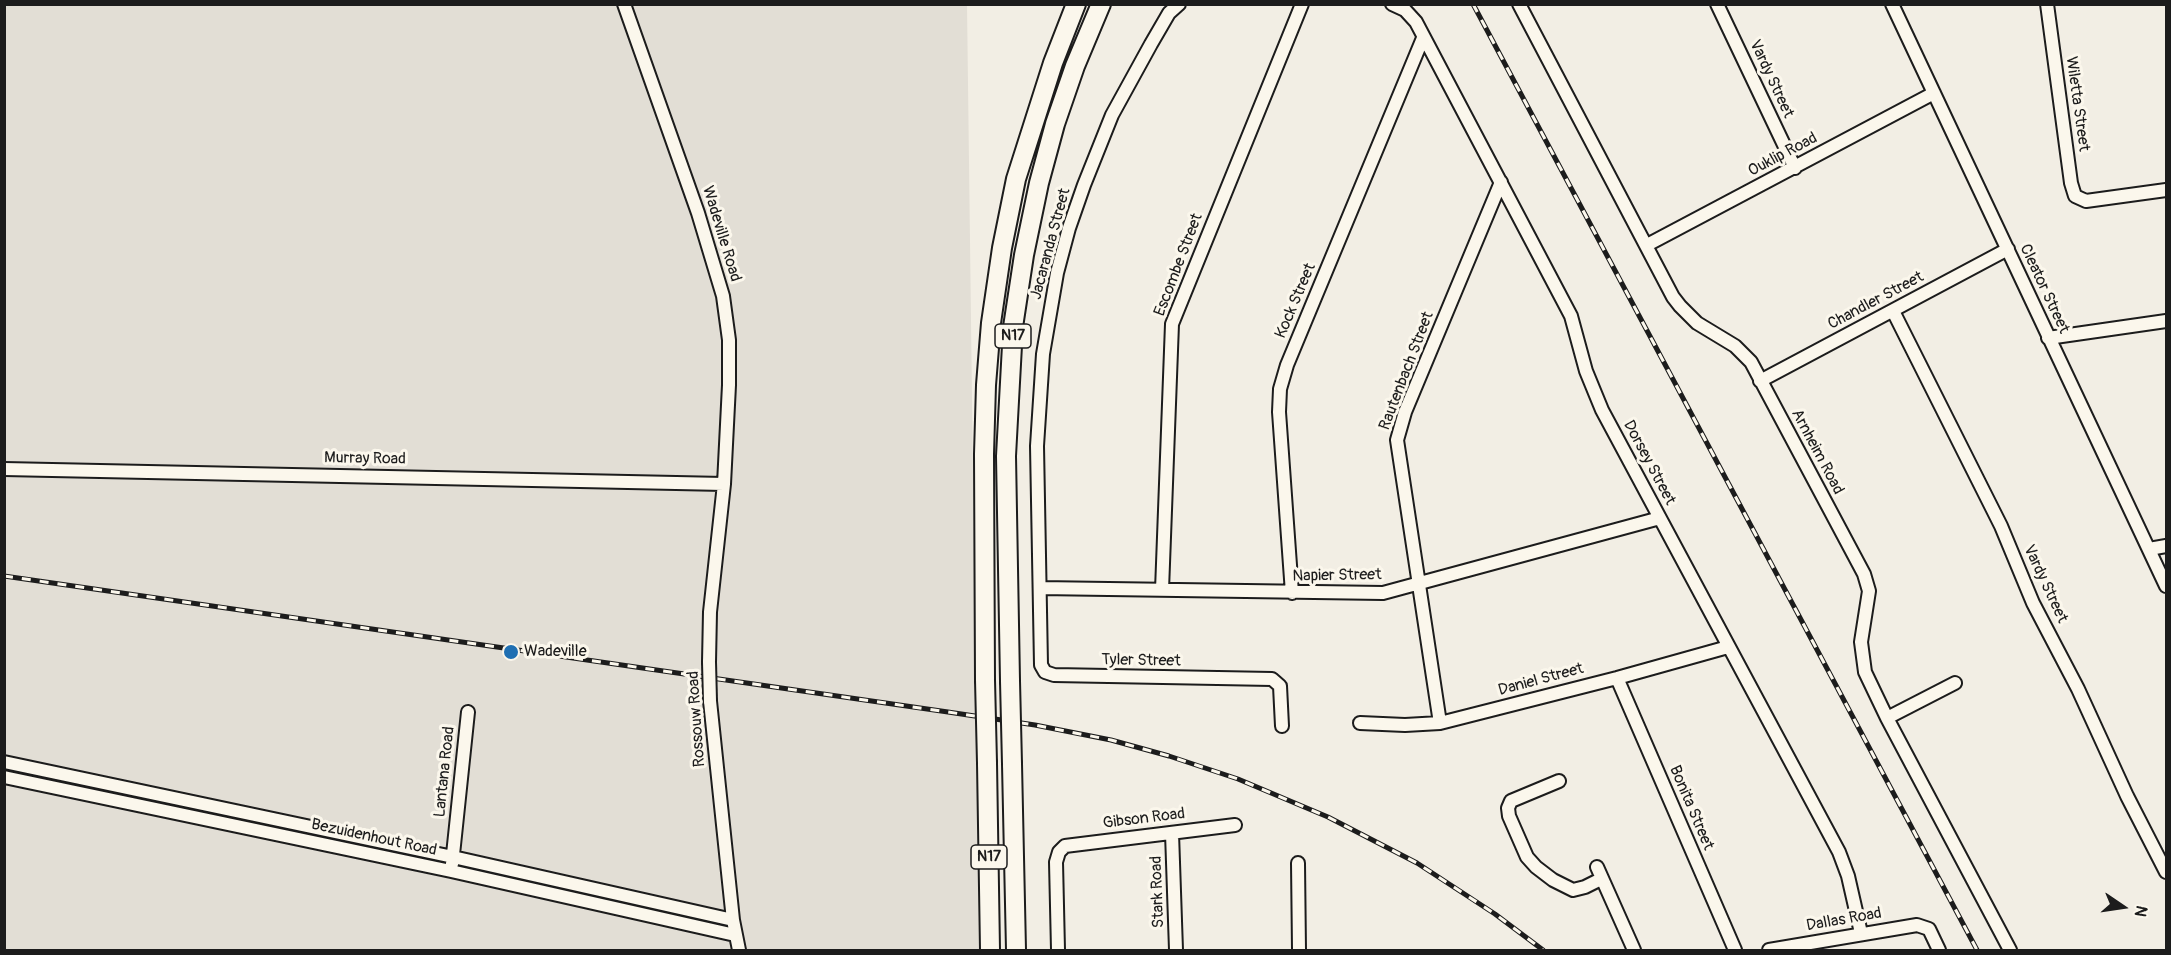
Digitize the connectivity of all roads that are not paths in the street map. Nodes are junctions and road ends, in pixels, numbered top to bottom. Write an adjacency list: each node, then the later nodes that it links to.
1 (624, 4): 23 (street, Wadeville Road)
2 (1076, 4): 61 (highway, N17, bridge)
3 (1101, 4): 62 (highway, N17, bridge)
4 (1179, 4): 29 (street, Jacaranda Street)
5 (1302, 4): 30 (street, Escombe Street)
6 (1392, 4): 11 (street, Dorsey Street)
7 (1519, 4): 16 (street, Arnheim Road)
8 (1717, 4): 13 (street, Vardy Street)
9 (1892, 4): 12 (street, Cleator Street)
10 (2047, 4): 15 (street, Wiletta Street)
11 (1423, 38): 14 (street, Dorsey Street); 31 (street, Kock Street)
12 (1934, 93): 13 (street, Ouklip Road); 17 (street, Cleator Street)
13 (1795, 168): 16 (street, Ouklip Road)
14 (1501, 182): 24 (street, Dorsey Street); 27 (street, Rautenbach Street)
15 (2166, 190)
16 (1647, 245): 21 (street, Arnheim Road)
17 (2008, 249): 18 (street, Chandler Street); 20 (street, Cleator Street)
18 (1893, 311): 21 (street, Chandler Street); 54 (street, Vardy Street)
19 (2166, 321): 20 (street)
20 (2048, 338): 26 (street, Cleator Street)
21 (1760, 381): 36 (street, Arnheim Road)
22 (4, 469): 23 (street, Murray Road)
23 (724, 484): 57 (street, Rossouw Road, bridge)
24 (1660, 518): 27 (street, Napier Street); 32 (street, Dorsey Street)
25 (2166, 546): 26 (street)
26 (2149, 549): 28 (street, Cleator Street)
27 (1418, 584): 31 (street, Napier Street); 38 (street, Rautenbach Street)
28 (2166, 586)
29 (1040, 588): 30 (street, Napier Street); 39 (street, Tyler Street)
30 (1162, 590): 31 (street, Napier Street)
31 (1292, 593)
32 (1728, 647): 33 (street, Daniel Street); 58 (street, Dorsey Street)
33 (1617, 678): 38 (street, Daniel Street); 67 (street, Bonita Street)
34 (1955, 683): 36 (street)
35 (468, 712): 51 (street, Lantana Road)
36 (1887, 718): 70 (street, Arnheim Road)
37 (1360, 723): 38 (street, Daniel Street)
38 (1440, 723)
39 (1282, 726)
40 (4, 762): 41 (street, Bezuidenhout Road)
41 (40, 770): 44 (street); 45 (street, Bezuidenhout Road)
42 (4, 777): 44 (street, Bezuidenhout Road)
43 (1559, 781): 66 (street)
44 (37, 783): 46 (street, Bezuidenhout Road)
45 (156, 795): 46 (street); 49 (street, Bezuidenhout Road)
46 (153, 808): 50 (street, Bezuidenhout Road)
47 (1235, 825): 48 (street, Gibson Road)
48 (1172, 833): 63 (street, Gibson Road); 64 (street, Stark Road)
49 (352, 837): 50 (street); 51 (street, Bezuidenhout Road)
50 (350, 850): 53 (street, Bezuidenhout Road)
51 (453, 857): 53 (street, Lantana Road); 55 (street, Bezuidenhout Road)
52 (1298, 863): 65 (street)
53 (451, 871): 56 (street, Bezuidenhout Road)
54 (2166, 872)
55 (599, 890): 56 (street); 57 (street, Bezuidenhout Road)
56 (597, 904): 59 (street, Bezuidenhout Road)
57 (733, 920): 59 (street, Rossouw Road)
58 (1862, 933): 68 (street, Dallas Road); 69 (street, Dallas Road)
59 (735, 935): 60 (street, Rossouw Road)
60 (739, 951)
61 (990, 951)
62 (1016, 951)
63 (1058, 951)
64 (1176, 951)
65 (1299, 951)
66 (1634, 951)
67 (1735, 951)
68 (1769, 951)
69 (1939, 951)
70 (2010, 951)

